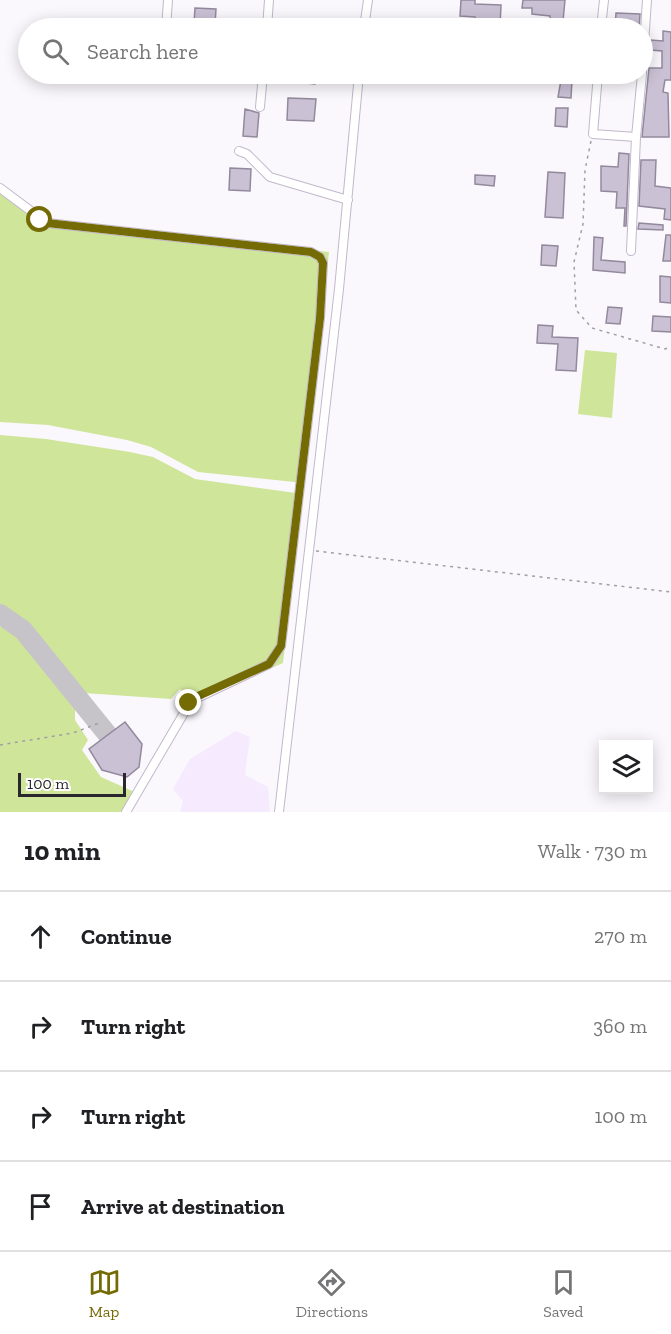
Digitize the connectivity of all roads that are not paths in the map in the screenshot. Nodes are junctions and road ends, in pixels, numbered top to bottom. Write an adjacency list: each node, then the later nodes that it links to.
1 (168, 0): 6 (street)
2 (269, 0): 7 (street)
3 (368, 0): 8 (street)
4 (604, 0): 9 (street)
5 (647, 0): 10 (street)
6 (167, 18)
7 (268, 18)
8 (365, 18)
9 (602, 18)
10 (646, 18)
11 (262, 84): 15 (street)
12 (358, 84): 19 (street)
13 (597, 84): 16 (street)
14 (641, 84): 16 (street)
15 (260, 107)
16 (636, 137): 20 (street)
17 (239, 151): 19 (street)
18 (0, 188): 21 (street)
19 (348, 200): 22 (street)
20 (631, 251)
21 (126, 812)
22 (279, 812)

